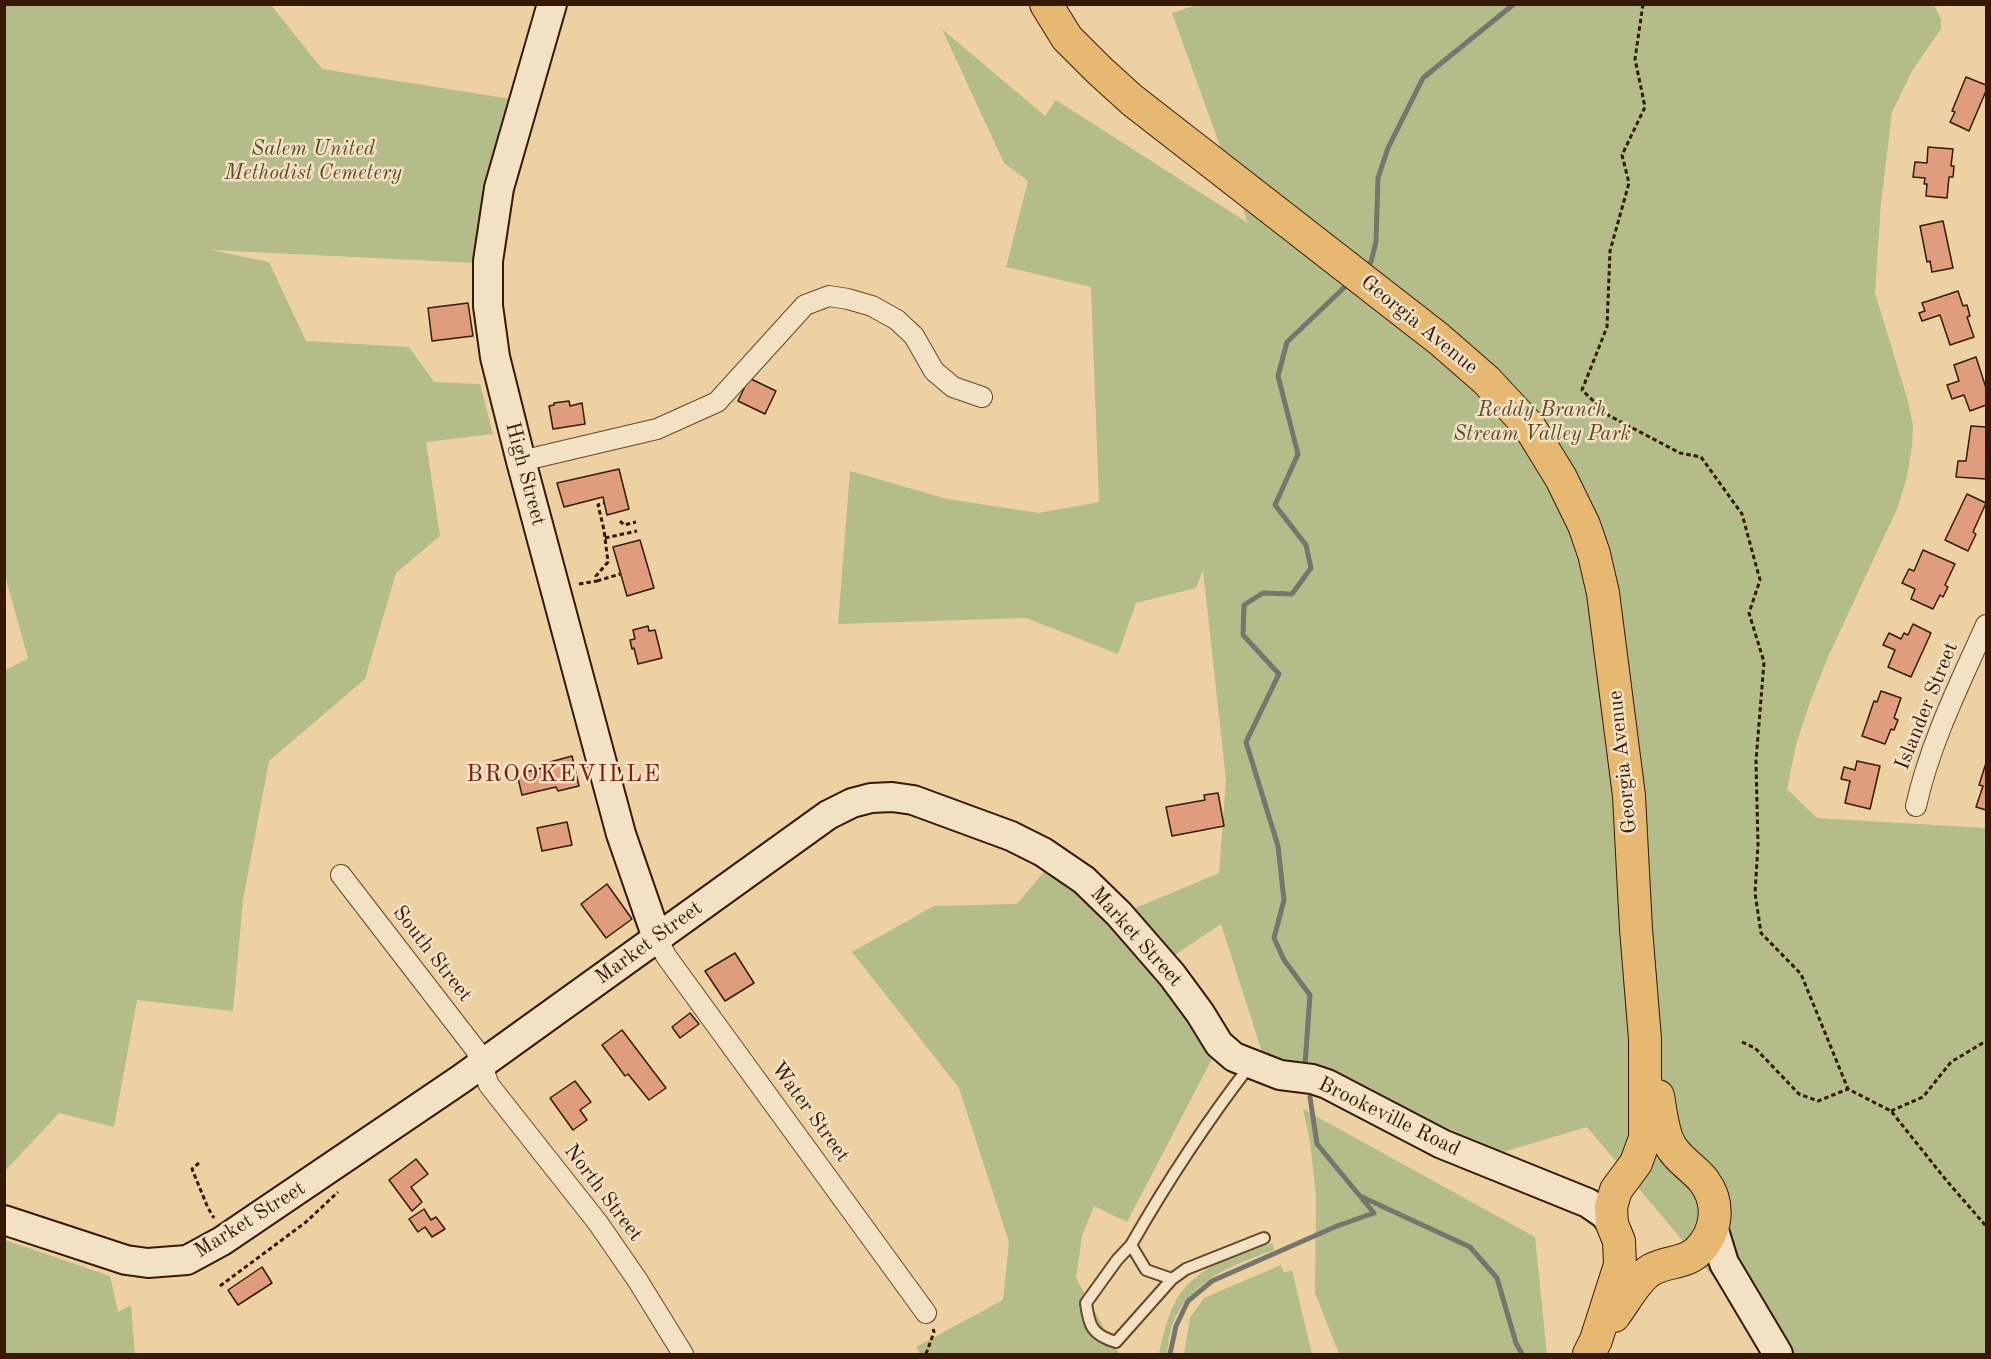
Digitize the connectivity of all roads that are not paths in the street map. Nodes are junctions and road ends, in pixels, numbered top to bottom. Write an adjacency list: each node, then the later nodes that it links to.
1 (552, 4): 4 (main road, High Street)
2 (1046, 4): 9 (main road, Georgia Avenue)
3 (982, 397): 4 (street)
4 (521, 461): 8 (main road, High Street)
5 (1986, 625): 6 (street, Islander Street)
6 (1916, 806)
7 (341, 875): 10 (street, South Street)
8 (657, 938): 10 (main road, Market Street); 11 (main road, Market Street); 22 (street, Water Street)
9 (1645, 1039): 13 (main road, Georgia Avenue); 14 (main road, Georgia Avenue)
10 (482, 1064): 15 (main road, Market Street); 24 (street, North Street)
11 (1251, 1064): 12 (main road, Brookeville Road); 19 (lane)
12 (1491, 1164): 14 (main road, Brookeville Road); 17 (main road, Brookeville Road)
13 (1691, 1169): 14 (main road); 16 (main road, Georgia Avenue)
14 (1624, 1179): 17 (main road, Georgia Avenue)
15 (4, 1220)
16 (1713, 1227): 20 (main road, Georgia Avenue); 25 (main road)
17 (1616, 1232): 20 (main road); 23 (main road, Georgia Avenue)
18 (1264, 1238): 21 (lane)
19 (1131, 1245): 21 (lane); 21 (lane)
20 (1672, 1263): 23 (main road, Georgia Avenue); 25 (main road)
21 (1172, 1279)
22 (926, 1313)
23 (1593, 1347)
24 (683, 1354)
25 (1777, 1354)

